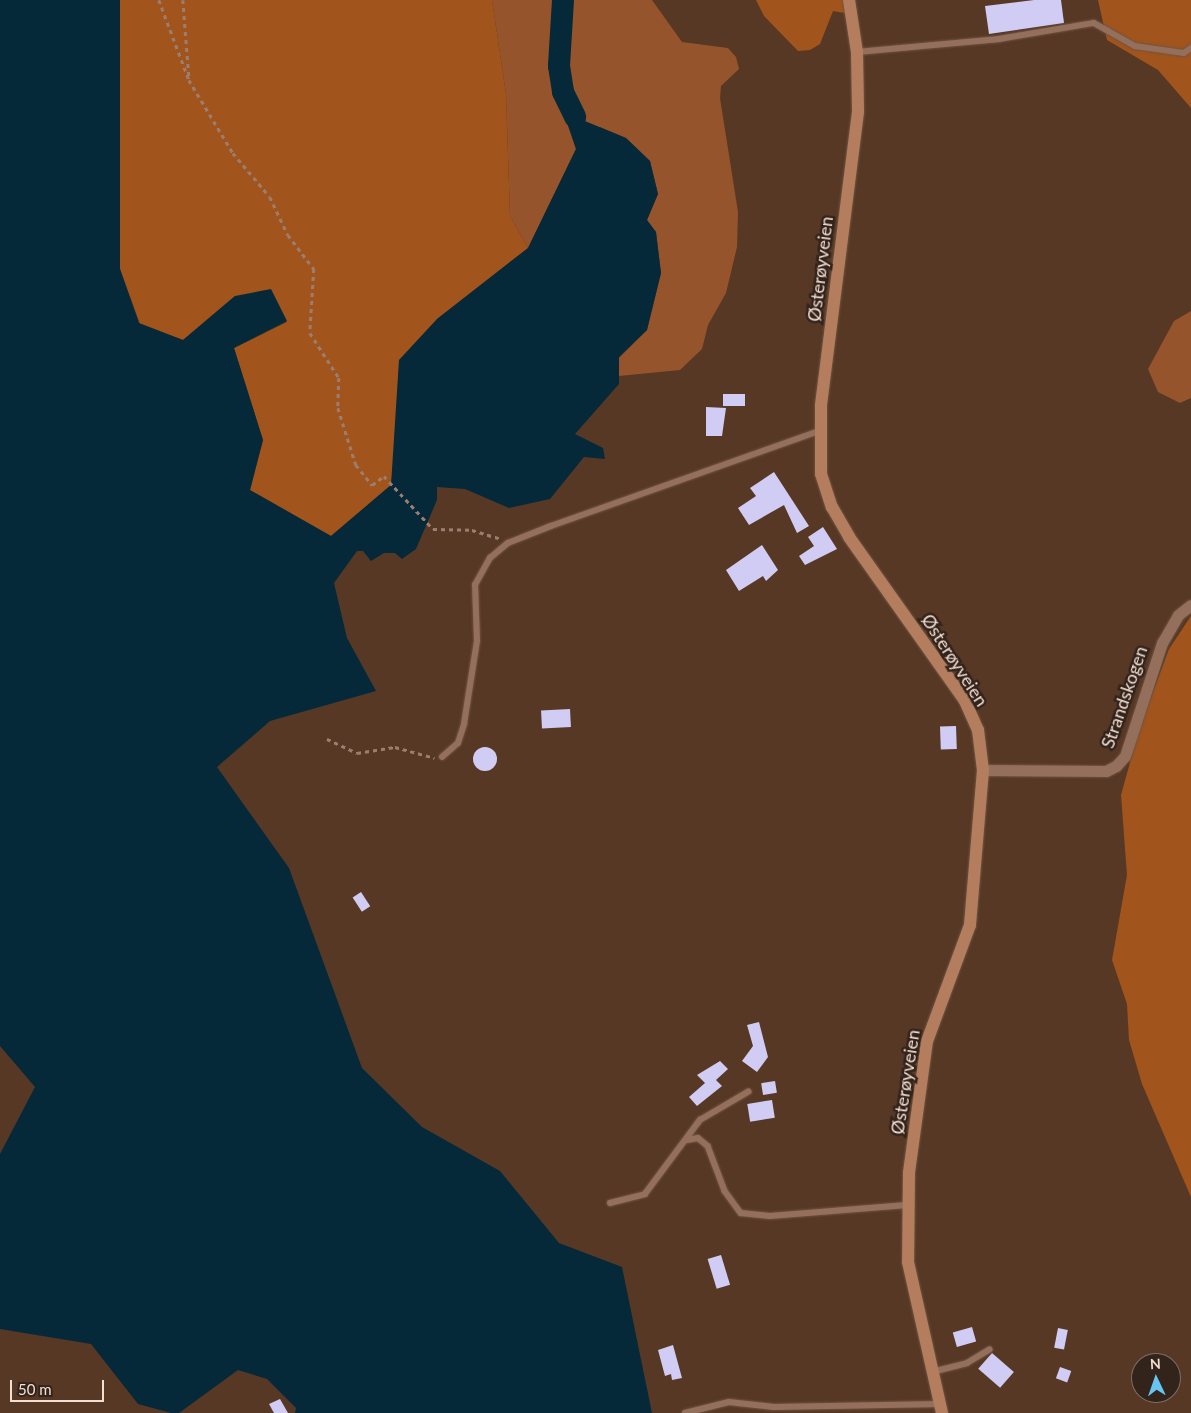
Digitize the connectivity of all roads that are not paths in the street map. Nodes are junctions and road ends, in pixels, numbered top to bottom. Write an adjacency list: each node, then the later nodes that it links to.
1 (849, 0): 3 (main road, Østerøyveien)
2 (1191, 48): 3 (lane)
3 (857, 52): 4 (main road, Østerøyveien)
4 (819, 430): 6 (lane); 7 (main road, Østerøyveien)
5 (1191, 605): 7 (street, Strandskogen)
6 (442, 757)
7 (983, 770): 11 (main road, Østerøyveien)
8 (748, 1092): 9 (lane)
9 (687, 1140): 10 (lane); 11 (lane)
10 (610, 1203)
11 (907, 1206): 13 (main road, Østerøyveien)
12 (989, 1350): 13 (lane)
13 (932, 1372): 14 (main road, Østerøyveien)
14 (941, 1408): 15 (lane)
15 (685, 1413)

